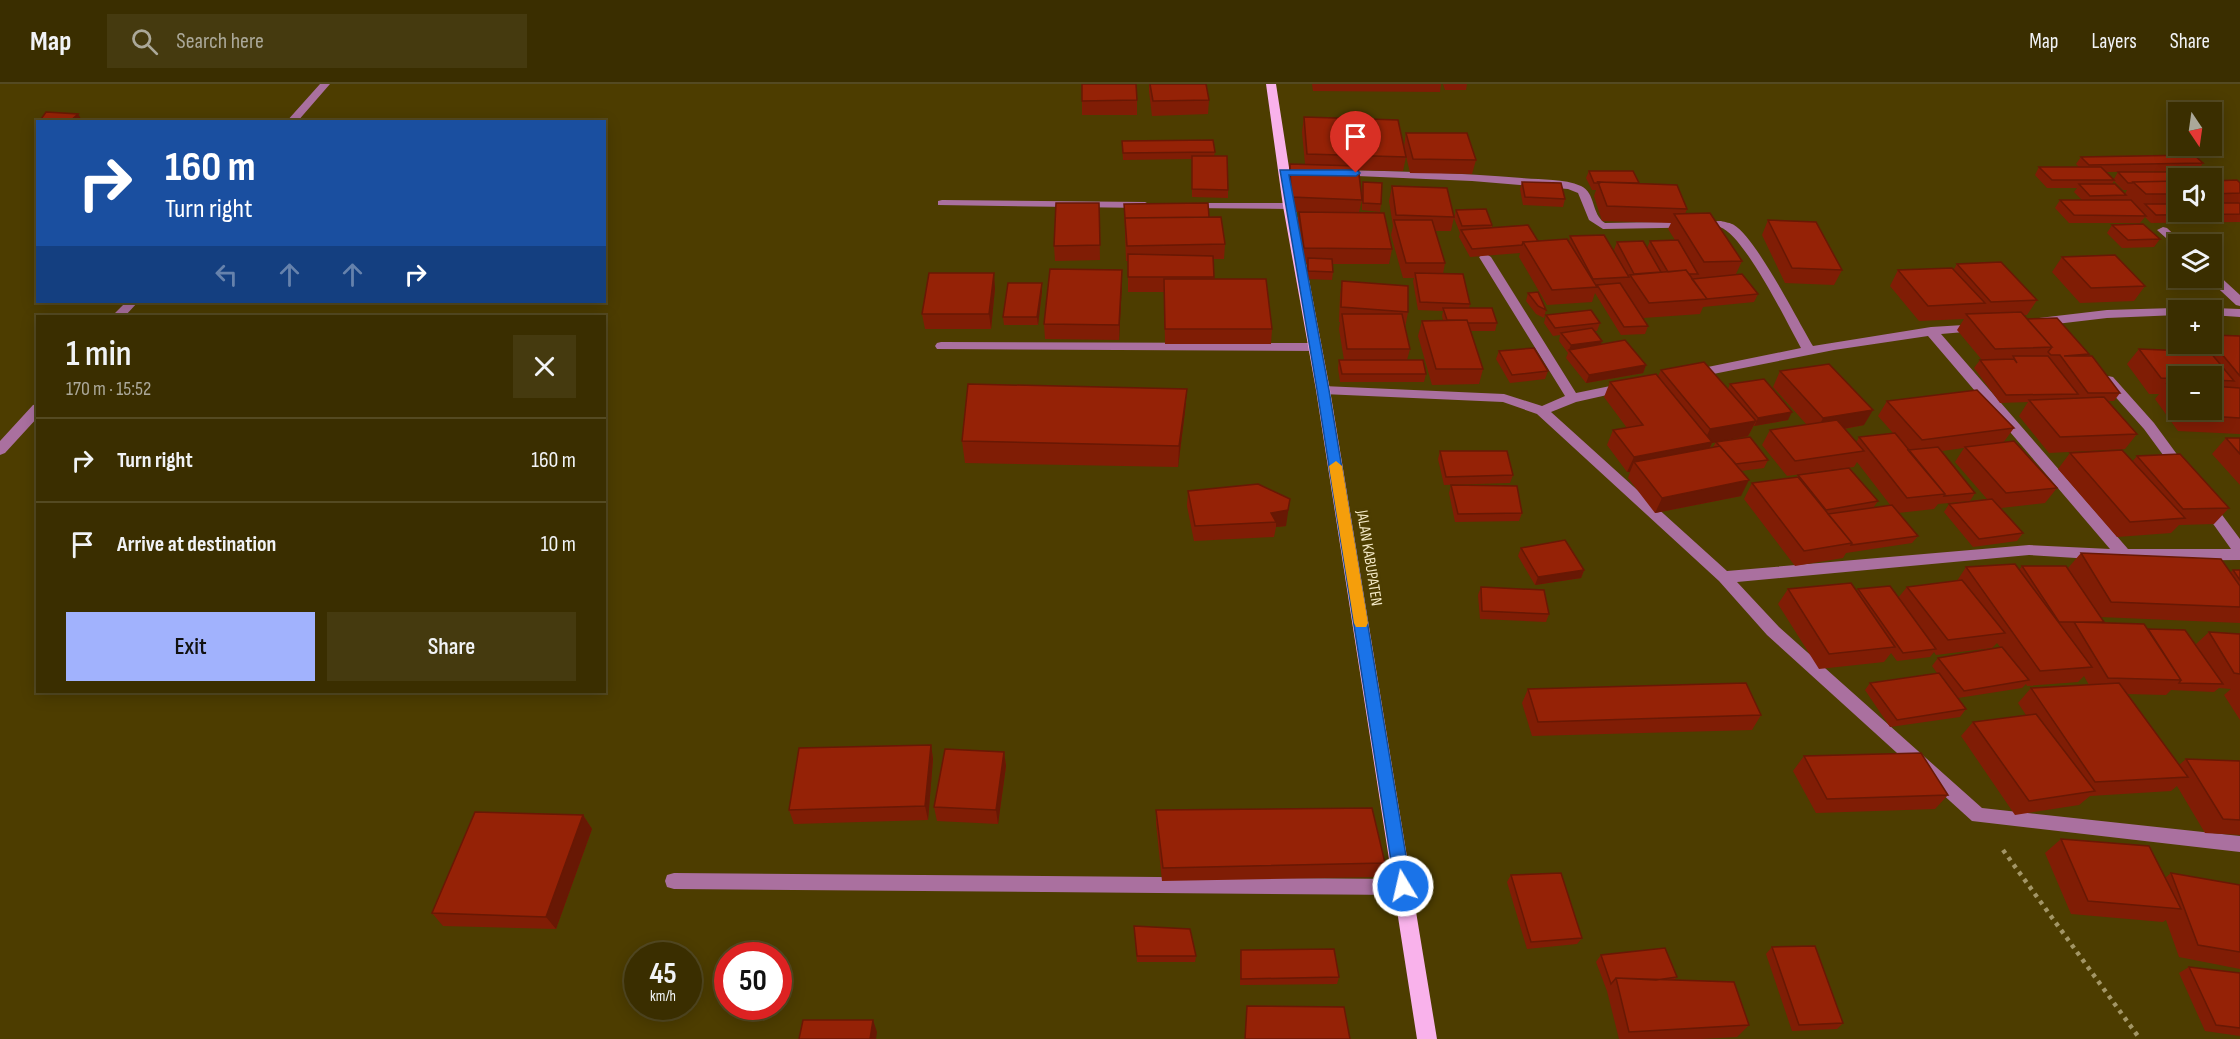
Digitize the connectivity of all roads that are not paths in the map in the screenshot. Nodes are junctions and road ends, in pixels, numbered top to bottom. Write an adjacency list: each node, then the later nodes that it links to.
1 (325, 84): 3 (street)
2 (1271, 84): 8 (main road, JALAN KABUPATEN)
3 (293, 120)
4 (1332, 173): 26 (street)
5 (942, 203): 6 (street)
6 (1155, 205)
7 (1179, 206): 8 (street)
8 (1288, 206): 25 (main road, JALAN KABUPATEN)
9 (2163, 230): 10 (street)
10 (2168, 234)
11 (1485, 257): 31 (street)
12 (2222, 285): 13 (street)
13 (2240, 302)
14 (131, 303): 18 (street)
15 (2168, 312): 19 (street)
16 (2222, 312): 17 (street)
17 (2240, 313)
18 (119, 315)
19 (2052, 321): 20 (street); 23 (street)
20 (2030, 322)
21 (1986, 326): 22 (street)
22 (1931, 331): 26 (street); 36 (street)
23 (2068, 337)
24 (941, 346): 25 (street)
25 (1316, 347): 30 (main road, JALAN KABUPATEN)
26 (1809, 351): 28 (street)
27 (2100, 371): 35 (street)
28 (1675, 377)
29 (1641, 384): 31 (street)
30 (1323, 390): 33 (street); 40 (main road, JALAN KABUPATEN)
31 (1573, 398): 33 (street)
32 (36, 410): 34 (street)
33 (1542, 411): 37 (street)
34 (0, 450)
35 (2240, 552): 36 (street)
36 (2124, 555): 37 (street)
37 (1725, 577): 38 (street)
38 (2240, 843)
39 (674, 881): 40 (street)
40 (1403, 886): 41 (main road, JALAN KABUPATEN)
41 (1427, 1039)

